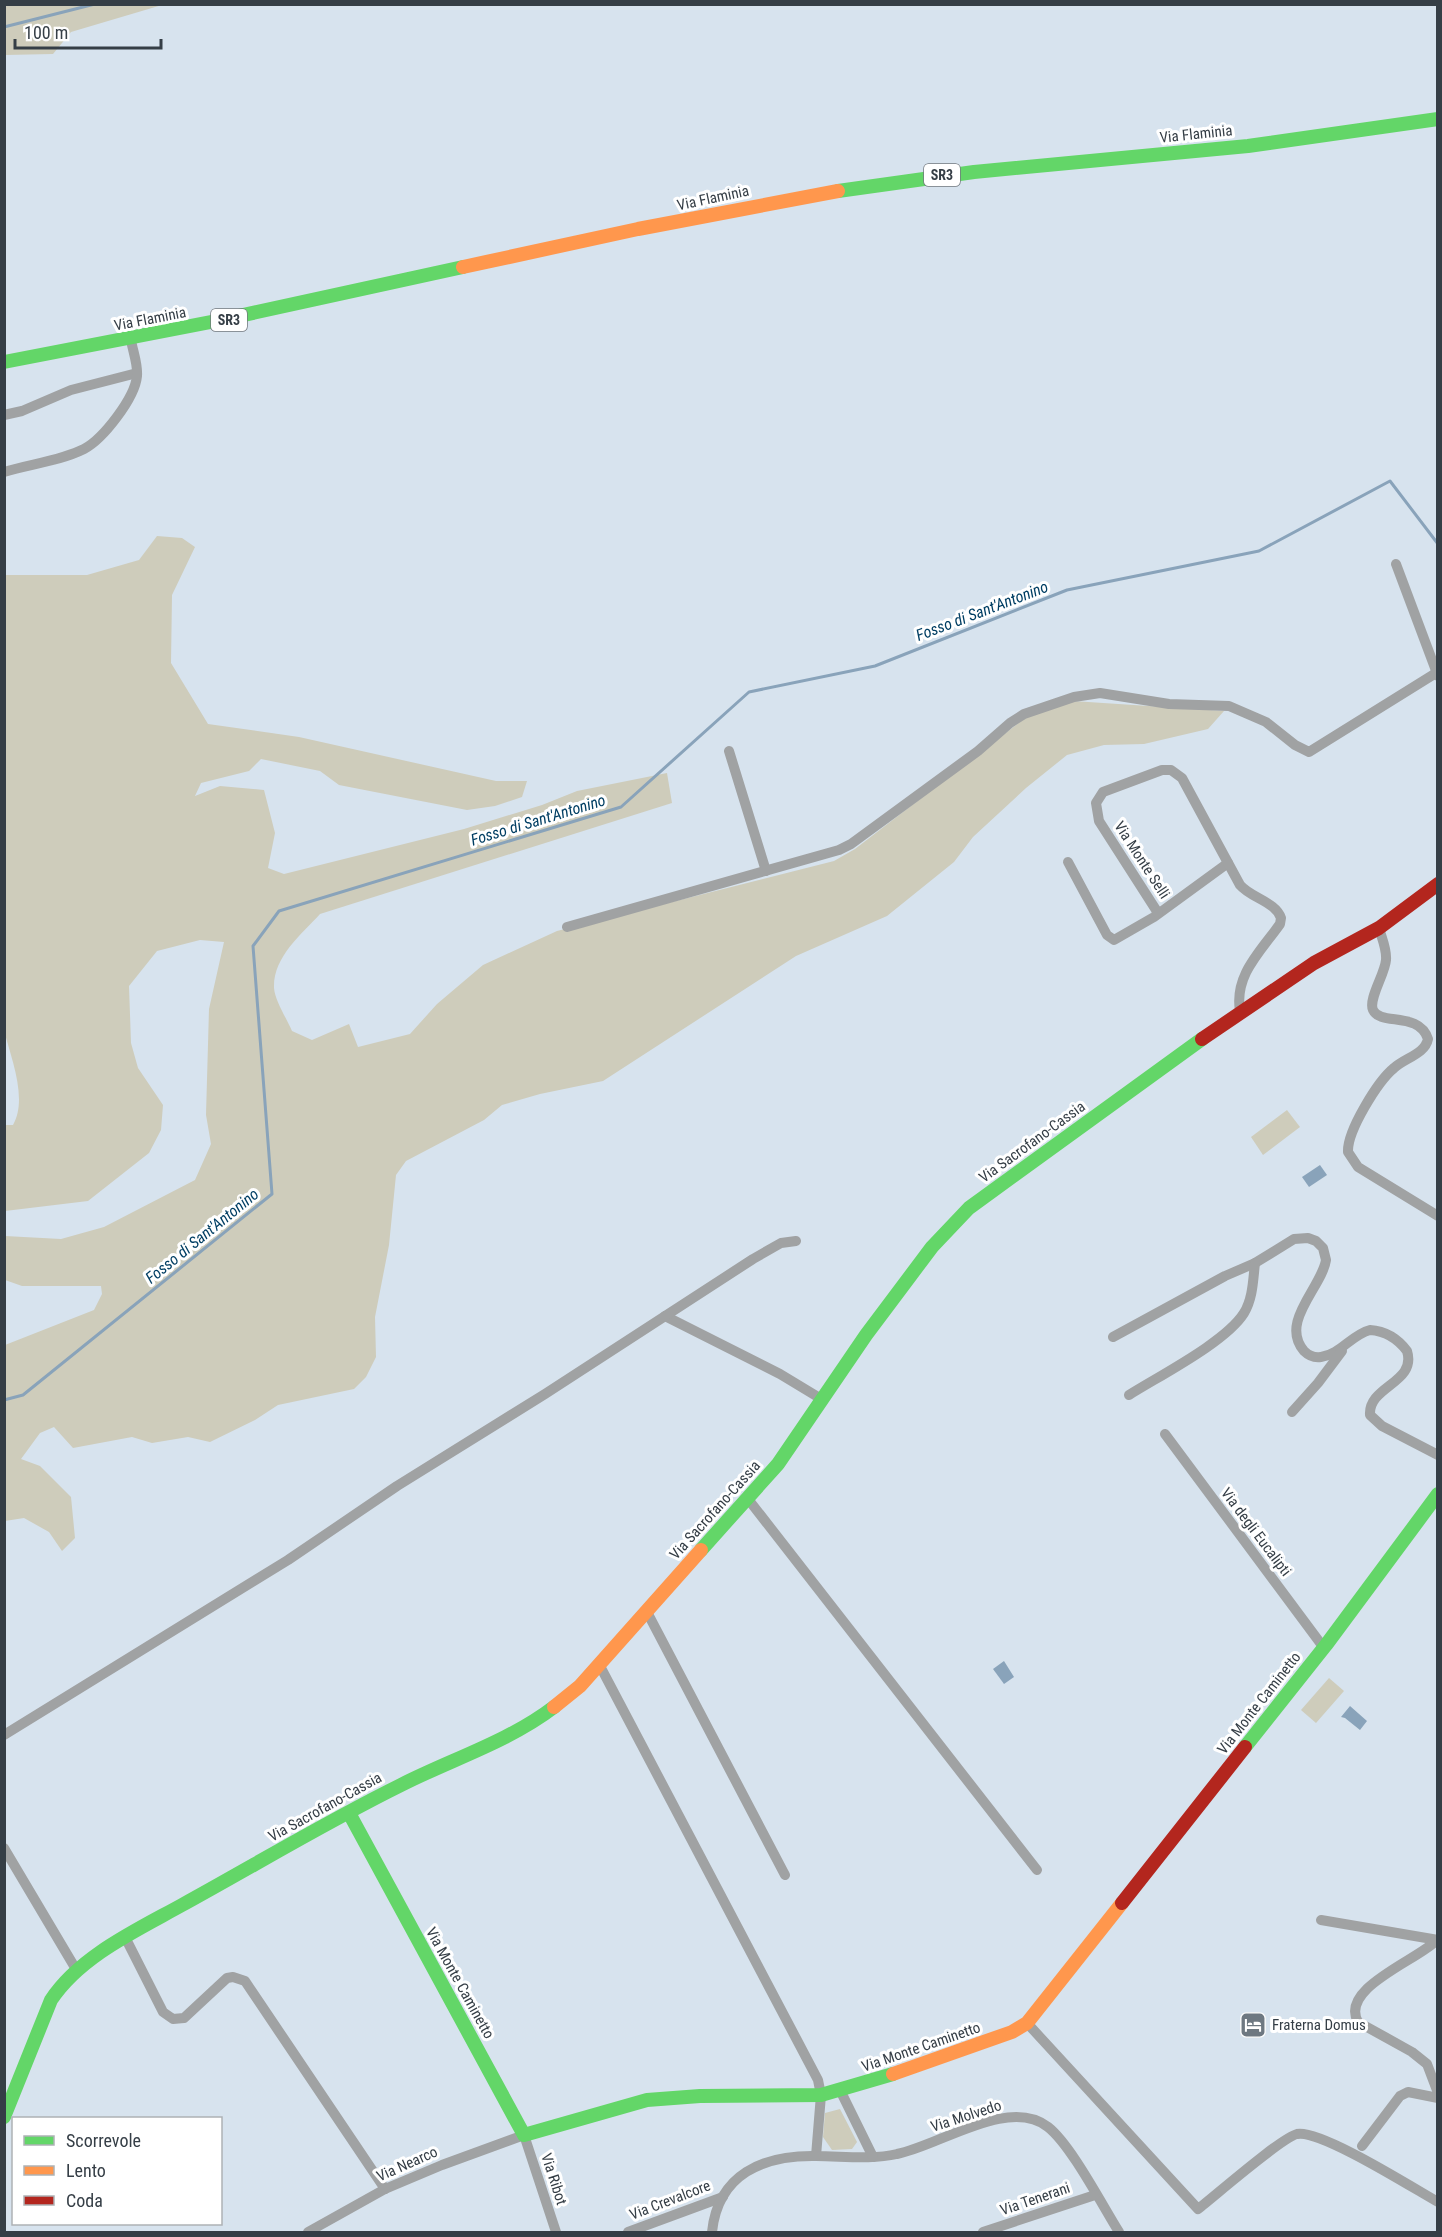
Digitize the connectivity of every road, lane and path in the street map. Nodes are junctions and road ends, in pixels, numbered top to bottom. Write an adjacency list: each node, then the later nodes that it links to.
1 (1437, 119): 2 (street, Via Flaminia / SR3)
2 (130, 340): 3 (street, Via Flaminia / SR3); 4 (street)
3 (4, 363)
4 (137, 373): 5 (street); 6 (street)
5 (4, 415)
6 (4, 472)
7 (1395, 564): 8 (street)
8 (1437, 674): 12 (street)
9 (729, 751): 12 (street)
10 (1068, 862): 14 (street, Via Monte Selli)
11 (1228, 863): 14 (street, Via Monte Selli); 14 (street, Via Monte Selli); 17 (street, Via Monte Selli)
12 (766, 871): 15 (street)
13 (1437, 884): 16 (street, Via Sacrofano-Cassia)
14 (1158, 914)
15 (567, 927)
16 (1379, 928): 17 (street, Via Sacrofano-Cassia); 18 (street)
17 (1240, 1011): 25 (street, Via Sacrofano-Cassia)
18 (1437, 1216)
19 (796, 1241): 21 (street)
20 (1255, 1263): 22 (street); 23 (street); 24 (street)
21 (665, 1316): 25 (street); 34 (street)
22 (1113, 1337)
23 (1344, 1348): 26 (street); 28 (street)
24 (1129, 1395)
25 (823, 1400): 30 (street, Via Sacrofano-Cassia)
26 (1292, 1412)
27 (1165, 1434): 32 (street, Via degli Eucalipti)
28 (1437, 1455)
29 (1437, 1494): 32 (street, Via Monte Caminetto)
30 (748, 1499): 31 (street, Via Sacrofano-Cassia); 37 (street)
31 (647, 1612): 33 (street, Via Sacrofano-Cassia); 38 (street)
32 (1324, 1648): 43 (street, Via Monte Caminetto)
33 (600, 1666): 35 (street, Via Sacrofano-Cassia); 46 (street)
34 (4, 1735)
35 (349, 1813): 40 (street, Via Sacrofano-Cassia); 49 (street, Via Monte Caminetto)
36 (4, 1848): 42 (street)
37 (1036, 1870)
38 (785, 1875)
39 (1321, 1920): 41 (street)
40 (125, 1937): 42 (street, Via Sacrofano-Cassia); 53 (street)
41 (1437, 1940): 45 (street)
42 (77, 1971): 48 (street, Via Sacrofano-Cassia)
43 (1027, 2023): 44 (street, Via Monte Caminetto); 56 (street)
44 (840, 2090): 46 (street, Via Monte Caminetto); 52 (street)
45 (1437, 2093)
46 (821, 2095): 49 (street, Via Monte Caminetto); 51 (street)
47 (1437, 2098): 50 (street)
48 (4, 2117)
49 (524, 2135): 53 (street, Via Nearco); 58 (street, Via Ribot)
50 (1362, 2146)
51 (816, 2156): 52 (street, Via Molvedo); 55 (street, Via Crevalcore)
52 (873, 2157): 54 (street, Via Molvedo)
53 (386, 2189): 57 (street, Via Nearco)
54 (1095, 2195): 61 (street, Via Tenerani); 62 (street, Via Molvedo)
55 (723, 2196): 59 (street, Via Crevalcore); 60 (street, Via Crevalcore)
56 (1437, 2202)
57 (308, 2232)
58 (556, 2232)
59 (628, 2232)
60 (712, 2232)
61 (983, 2232)
62 (1119, 2232)

